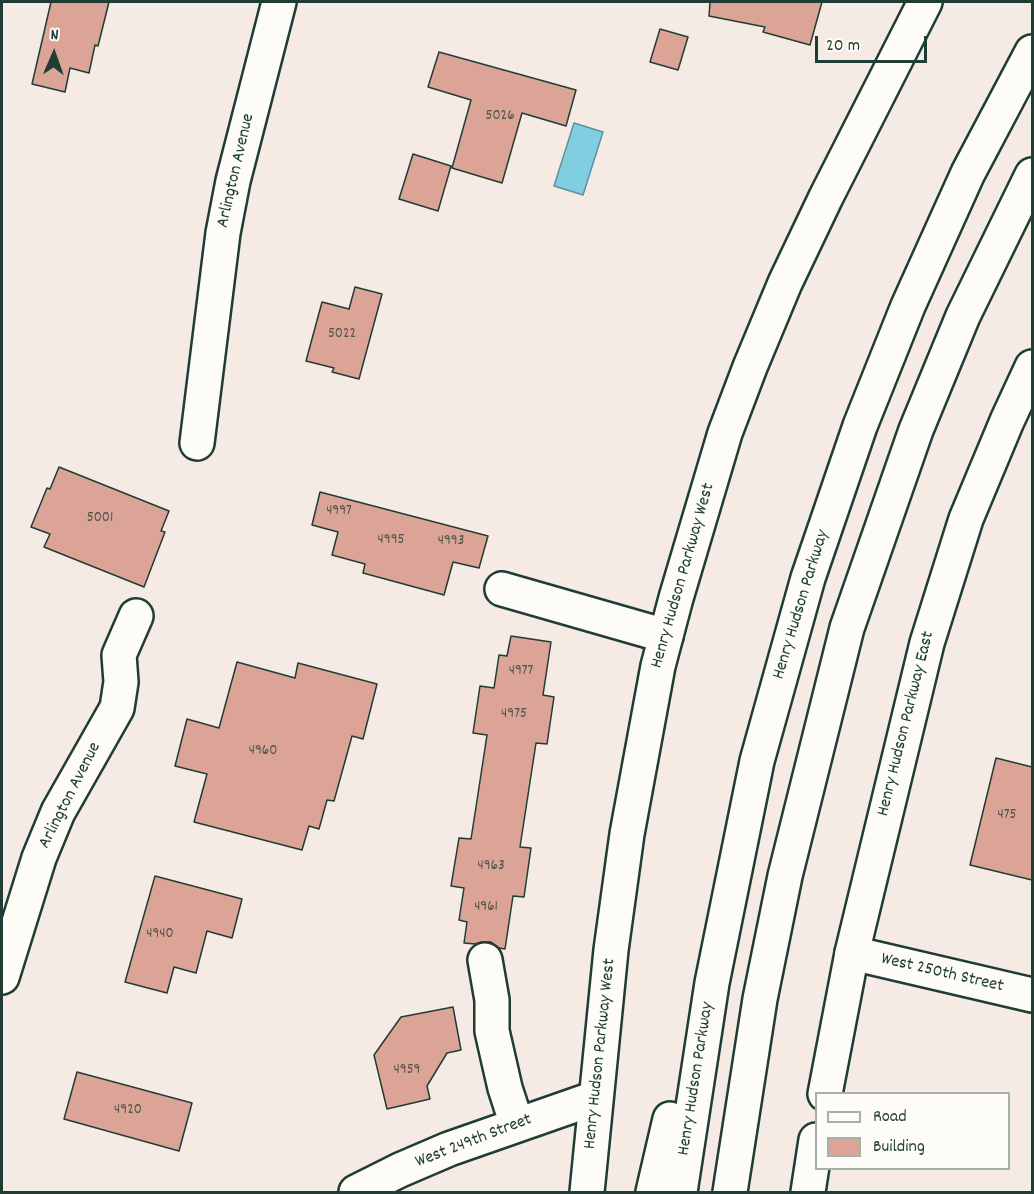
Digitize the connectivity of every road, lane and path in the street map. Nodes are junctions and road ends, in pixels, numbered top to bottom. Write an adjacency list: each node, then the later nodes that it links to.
1 (279, 2): 6 (main road, Arlington Avenue)
2 (925, 2): 9 (main road, Henry Hudson Parkway West)
3 (1032, 52): 10 (main road, Henry Hudson Parkway)
4 (1032, 175): 23 (main road)
5 (1032, 367): 11 (main road, Henry Hudson Parkway East)
6 (197, 443)
7 (502, 589): 9 (main road)
8 (136, 616): 13 (main road, Arlington Avenue)
9 (666, 636): 16 (main road, Henry Hudson Parkway West)
10 (756, 761): 21 (main road); 22 (main road, Henry Hudson Parkway)
11 (852, 953): 14 (main road, West 250th Street); 15 (main road, Henry Hudson Parkway East)
12 (485, 960): 17 (main road)
13 (2, 977)
14 (1032, 995)
15 (825, 1092)
16 (595, 1098): 17 (main road, West 249th Street); 20 (main road, Henry Hudson Parkway West)
17 (517, 1125): 19 (main road, West 249th Street)
18 (815, 1146): 24 (main road)
19 (356, 1192)
20 (587, 1192)
21 (653, 1192)
22 (680, 1192)
23 (730, 1192)
24 (808, 1192)

